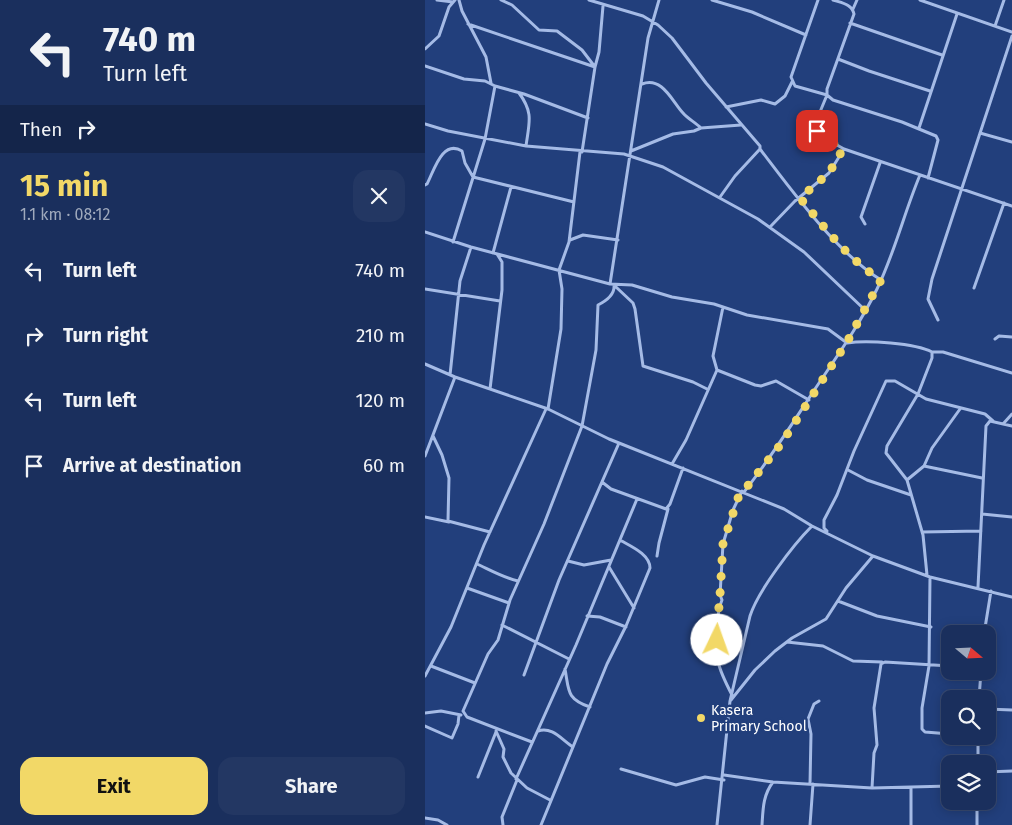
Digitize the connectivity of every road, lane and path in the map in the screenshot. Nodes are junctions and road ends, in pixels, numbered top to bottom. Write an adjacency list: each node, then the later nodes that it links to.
1 (437, 0): 12 (street)
2 (459, 0): 17 (street)
3 (501, 0): 27 (street)
4 (589, 0): 13 (street)
5 (659, 0): 16 (street)
6 (712, 0): 21 (street)
7 (818, 0): 21 (street)
8 (833, 0): 14 (street)
9 (857, 0): 14 (street)
10 (920, 0): 15 (street)
11 (1004, 0): 19 (street)
12 (454, 1): 23 (street)
13 (603, 6): 16 (street); 27 (street)
14 (853, 9): 18 (street)
15 (957, 14): 19 (street); 24 (street)
16 (653, 22): 30 (street); 35 (street)
17 (468, 24): 27 (street); 29 (street)
18 (850, 24): 24 (street); 25 (street)
19 (995, 26): 20 (street)
20 (1012, 32)
21 (806, 35): 28 (street)
22 (1012, 36): 41 (street)
23 (425, 49)
24 (942, 55): 32 (street)
25 (838, 59): 32 (street); 34 (street)
26 (425, 66): 29 (street)
27 (595, 67): 36 (street)
28 (792, 82): 34 (street); 35 (street)
29 (491, 83): 31 (street)
30 (642, 84): 39 (street); 47 (street)
31 (495, 86): 33 (street); 42 (street)
32 (930, 90): 40 (street)
33 (518, 92): 36 (street); 44 (street)
34 (827, 95): 40 (street); 46 (street)
35 (726, 107): 38 (street)
36 (588, 118): 48 (street)
37 (425, 124): 42 (street)
38 (742, 125): 39 (street); 45 (street)
39 (701, 128): 47 (street)
40 (919, 128): 53 (street)
41 (979, 133): 43 (street); 56 (street)
42 (485, 139): 44 (street); 51 (street)
43 (1012, 142)
44 (526, 146): 48 (street)
45 (760, 149): 57 (street); 58 (street)
46 (843, 149): 50 (street); 58 (street)
47 (631, 151): 49 (street)
48 (581, 152): 49 (street); 59 (street)
49 (631, 156): 57 (street); 66 (street)
50 (880, 163): 52 (street); 62 (street)
51 (473, 176): 54 (street); 55 (street); 67 (street)
52 (920, 176): 53 (street); 71 (street)
53 (928, 178): 56 (street)
54 (425, 184)
55 (511, 187): 59 (street); 69 (street)
56 (963, 189): 60 (street); 79 (street)
57 (719, 197): 63 (street)
58 (800, 198): 63 (street); 71 (street)
59 (574, 202): 65 (street)
60 (1004, 203): 61 (street); 73 (street)
61 (1012, 206)
62 (865, 224)
63 (770, 227): 78 (street)
64 (425, 232): 67 (street)
65 (569, 240): 66 (street); 70 (street)
66 (618, 240): 72 (street)
67 (453, 242): 68 (street)
68 (471, 247): 69 (street); 75 (street)
69 (495, 253): 70 (street); 76 (street)
70 (559, 270): 72 (street); 93 (street)
71 (881, 280): 78 (street)
72 (612, 285): 77 (street); 90 (street); 98 (street)
73 (974, 288)
74 (425, 289): 75 (street)
75 (460, 296): 76 (street); 87 (street)
76 (500, 301): 89 (street)
77 (723, 306): 82 (street); 85 (street)
78 (865, 310): 82 (street)
79 (937, 320)
80 (1012, 337): 81 (street)
81 (995, 339)
82 (847, 342): 83 (street); 92 (street)
83 (932, 352): 86 (street); 91 (street)
84 (425, 364): 87 (street)
85 (717, 370): 90 (street); 92 (street)
86 (1012, 373)
87 (450, 375): 88 (street)
88 (455, 377): 89 (street); 100 (street)
89 (490, 389): 93 (street)
90 (707, 389): 103 (street)
91 (918, 394): 94 (street); 106 (street); 108 (street)
92 (809, 400): 110 (street)
93 (547, 409): 98 (street); 120 (street)
94 (960, 409): 96 (street); 104 (street)
95 (1012, 414): 97 (street)
96 (993, 421): 97 (street); 107 (street)
97 (1003, 424): 99 (street)
98 (582, 426): 101 (street); 131 (street)
99 (1012, 426)
100 (433, 436): 102 (street); 117 (street)
101 (619, 443): 103 (street); 109 (street)
102 (425, 456)
103 (672, 464): 105 (street)
104 (924, 466): 107 (street); 108 (street)
105 (683, 468): 110 (street); 113 (street)
106 (848, 470): 111 (street); 122 (street)
107 (981, 478): 114 (street)
108 (907, 480): 111 (street)
109 (602, 482): 112 (street); 127 (street)
110 (743, 492): 118 (street); 155 (street)
111 (911, 495): 121 (street)
112 (637, 499): 113 (street); 123 (street)
113 (669, 508): 124 (street)
114 (982, 514): 116 (street); 119 (street)
115 (425, 517): 117 (street)
116 (1012, 517)
117 (450, 523): 120 (street)
118 (812, 526): 122 (street); 155 (street)
119 (981, 531): 121 (street); 132 (street)
120 (490, 532): 128 (street)
121 (923, 532): 130 (street)
122 (830, 534): 125 (street)
123 (620, 540): 126 (street); 138 (street)
124 (657, 556)
125 (873, 556): 130 (street); 136 (street)
126 (611, 560): 127 (street); 129 (street)
127 (568, 561): 144 (street)
128 (477, 564): 131 (street); 133 (street)
129 (608, 566): 138 (street); 139 (street)
130 (928, 576): 132 (street); 143 (street)
131 (518, 581): 137 (street)
132 (978, 587): 134 (street)
133 (467, 588): 137 (street); 148 (street)
134 (991, 591): 135 (street); 141 (street)
135 (1012, 597)
136 (838, 601): 143 (street); 145 (street)
137 (509, 603): 140 (street)
138 (634, 608): 142 (street)
139 (587, 616): 142 (street); 146 (street)
140 (502, 624): 144 (street); 154 (street)
141 (986, 625)
142 (626, 626): 158 (street)
143 (931, 627): 149 (street)
144 (536, 641): 146 (street); 152 (street)
145 (787, 642): 147 (street); 156 (street)
146 (569, 659): 151 (street)
147 (882, 662): 149 (street); 180 (street)
148 (431, 666): 153 (street); 154 (street)
149 (929, 666): 150 (street); 167 (street)
150 (941, 666)
151 (565, 668): 158 (street); 166 (street)
152 (525, 675)
153 (425, 676)
154 (475, 683): 162 (street)
155 (732, 695): 156 (street)
156 (730, 701): 173 (street)
157 (819, 701): 178 (street)
158 (590, 707): 169 (street)
159 (996, 709): 160 (street)
160 (1012, 710)
161 (425, 713): 163 (street)
162 (464, 714): 163 (street); 165 (street)
163 (459, 715): 164 (street)
164 (425, 726)
165 (496, 730): 168 (street); 174 (street); 175 (street)
166 (537, 731): 168 (street); 169 (street)
167 (941, 733)
168 (532, 742): 175 (street)
169 (573, 747): 182 (street)
170 (621, 769): 176 (street)
171 (1012, 771): 172 (street)
172 (996, 772)
173 (724, 775): 176 (street); 177 (street)
174 (478, 777)
175 (516, 779): 182 (street); 186 (street)
176 (724, 780): 188 (street)
177 (773, 782): 178 (street); 189 (street)
178 (811, 784): 180 (street); 190 (street)
179 (941, 786): 181 (street)
180 (872, 788): 181 (street)
181 (911, 788): 191 (street)
182 (550, 800): 187 (street)
183 (977, 810): 192 (street)
184 (425, 818): 185 (street)
185 (447, 825)
186 (503, 825)
187 (541, 825)
188 (717, 825)
189 (762, 825)
190 (810, 825)
191 (911, 825)
192 (977, 825)

